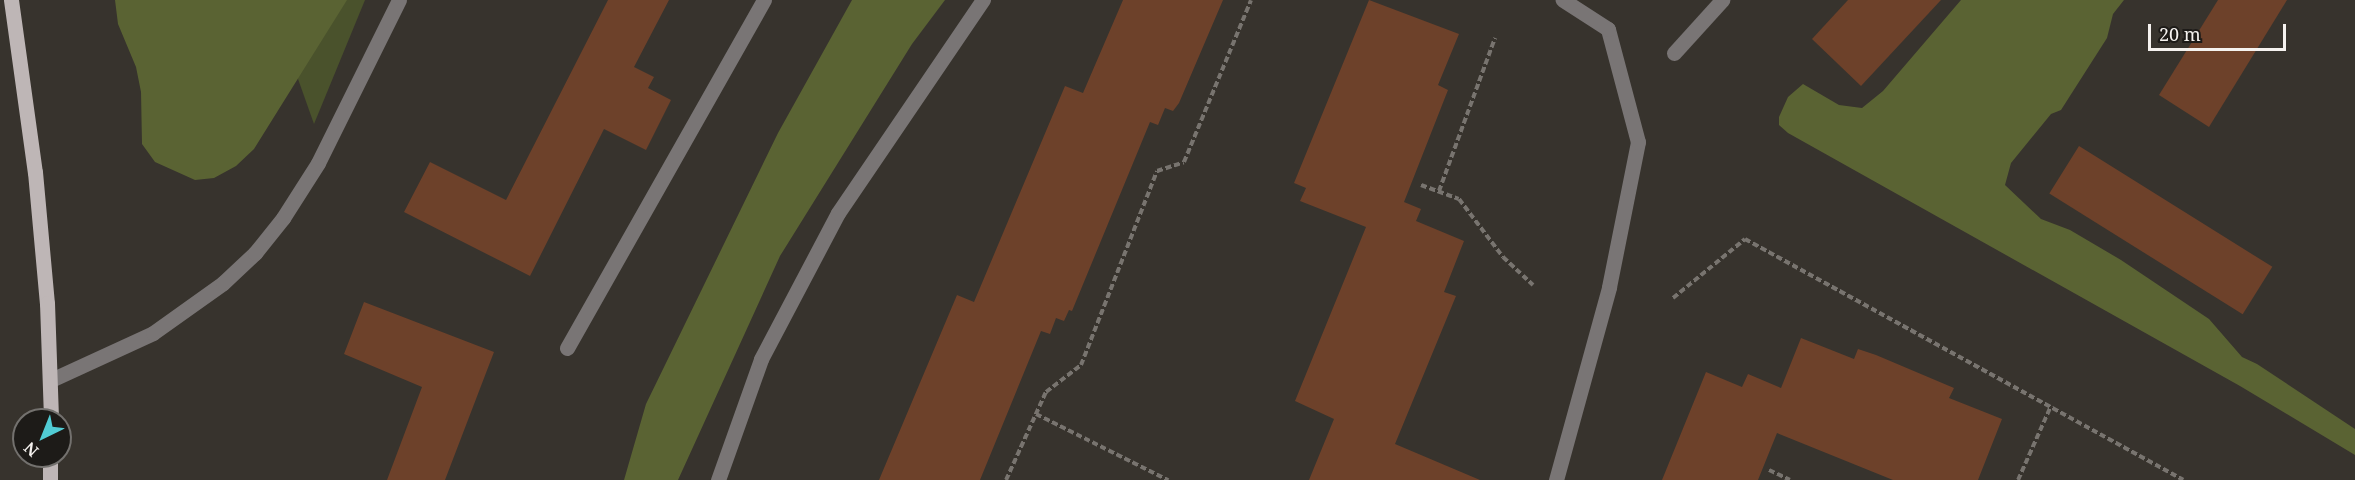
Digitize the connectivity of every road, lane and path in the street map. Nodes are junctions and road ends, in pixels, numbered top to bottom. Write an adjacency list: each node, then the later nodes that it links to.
1 (11, 0): 15 (main road)
2 (399, 0): 15 (street)
3 (764, 0): 14 (street)
4 (983, 0): 20 (street)
5 (1251, 0): 18 (path)
6 (1563, 0): 23 (street)
7 (1722, 0): 9 (street)
8 (1495, 38): 11 (path)
9 (1674, 52)
10 (1421, 185): 11 (path)
11 (1439, 191): 12 (path)
12 (1533, 285)
13 (1673, 298): 16 (path)
14 (567, 348)
15 (51, 380): 17 (main road)
16 (2051, 406): 25 (path); 26 (path)
17 (51, 408)
18 (1036, 414): 21 (path); 22 (path)
19 (1769, 470): 24 (path)
20 (717, 480)
21 (1006, 480)
22 (1168, 480)
23 (1556, 480)
24 (1790, 480)
25 (2018, 480)
26 (2183, 480)

